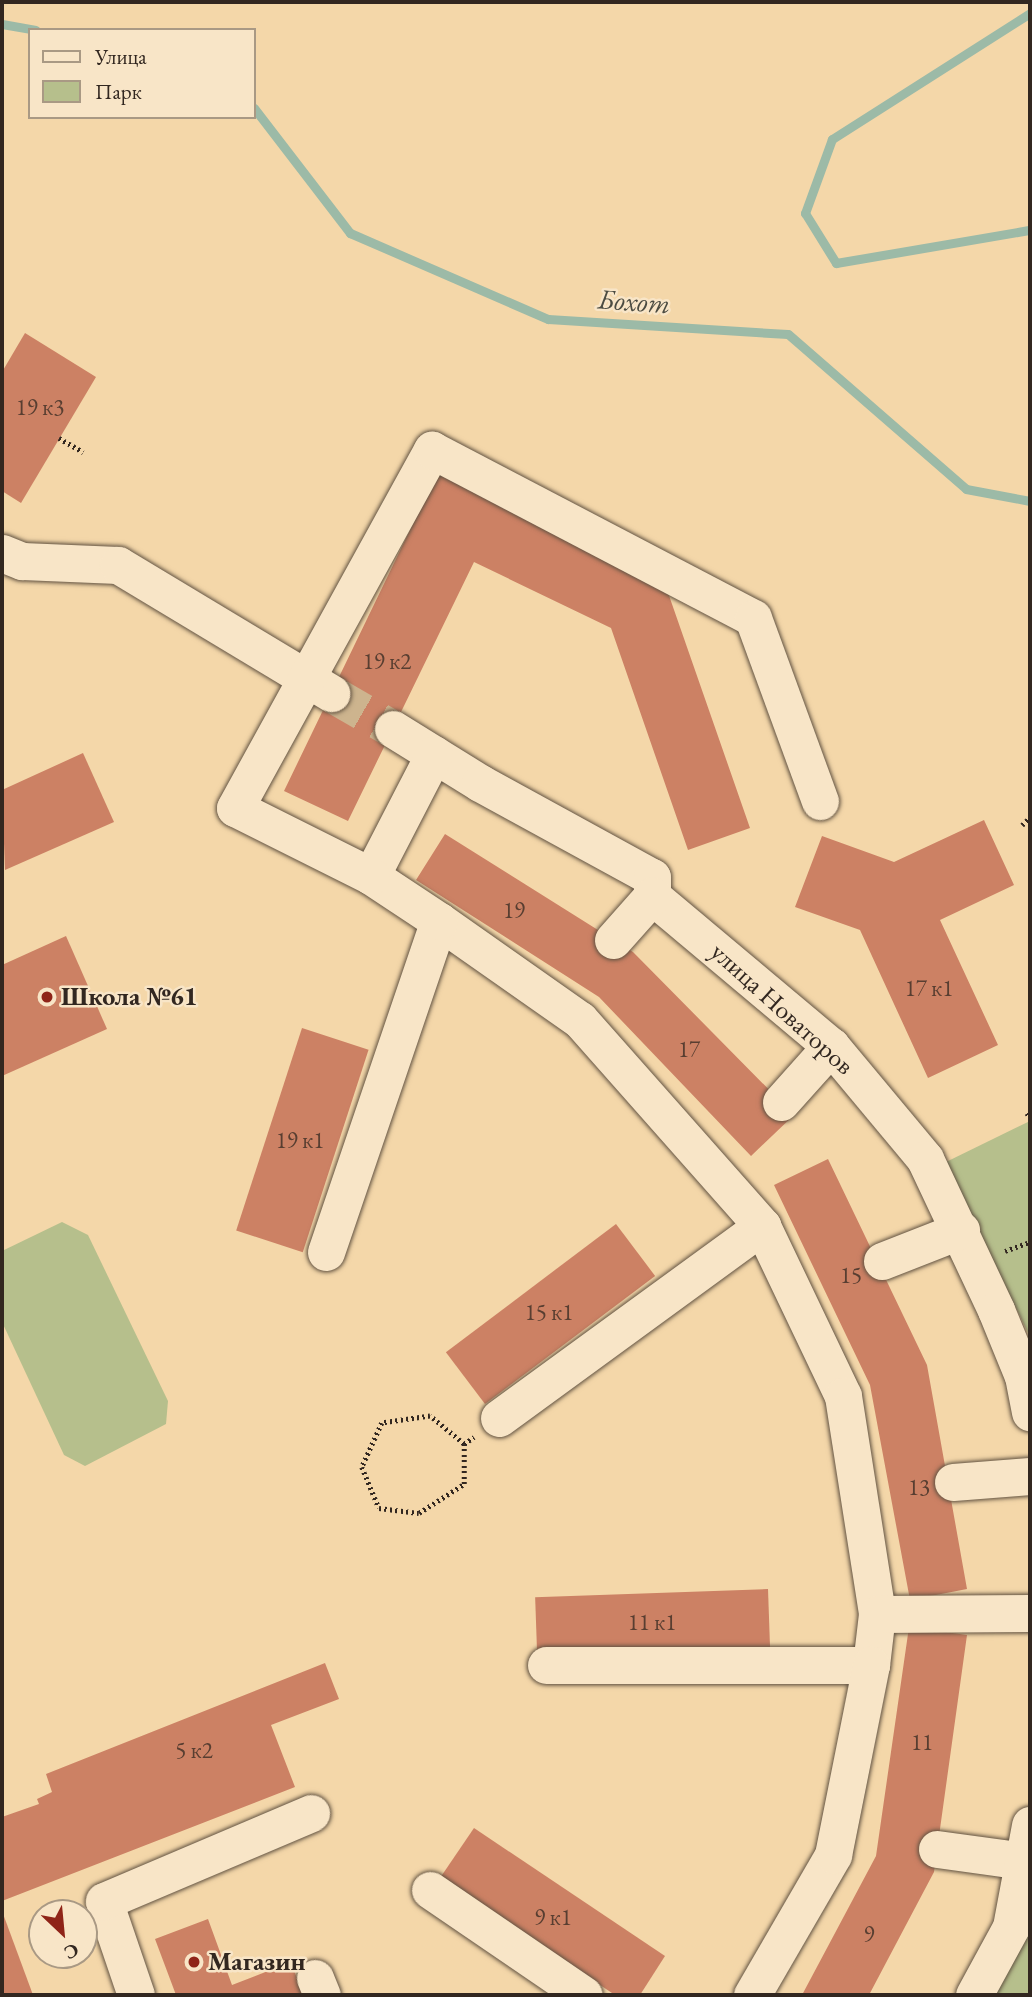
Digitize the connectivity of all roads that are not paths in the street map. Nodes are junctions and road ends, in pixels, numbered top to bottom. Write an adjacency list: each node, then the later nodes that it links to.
1 (2, 553): 2 (street)
2 (318, 686): 5 (street); 6 (street)
3 (393, 729): 4 (street)
4 (435, 754): 6 (street); 7 (street, улица Новаторов)
5 (820, 801)
6 (371, 876): 8 (street)
7 (652, 896): 9 (street); 10 (street, улица Новаторов)
8 (439, 921): 12 (street); 14 (street)
9 (613, 940)
10 (831, 1046): 11 (street); 13 (street, улица Новаторов)
11 (781, 1102)
12 (762, 1226): 17 (street); 21 (street)
13 (961, 1230): 15 (street); 16 (street, улица Новаторов)
14 (326, 1252)
15 (882, 1261)
16 (1030, 1412)
17 (499, 1418)
18 (1030, 1476): 19 (street)
19 (953, 1482)
20 (1030, 1613): 21 (street)
21 (877, 1614): 22 (street)
22 (871, 1664): 23 (street); 31 (street)
23 (546, 1665)
24 (311, 1813): 29 (street)
25 (1030, 1825): 27 (street)
26 (937, 1849): 27 (street)
27 (1025, 1861): 32 (street)
28 (429, 1890): 30 (street)
29 (136, 1995)
30 (584, 1995)
31 (752, 1995)
32 (974, 1995)

